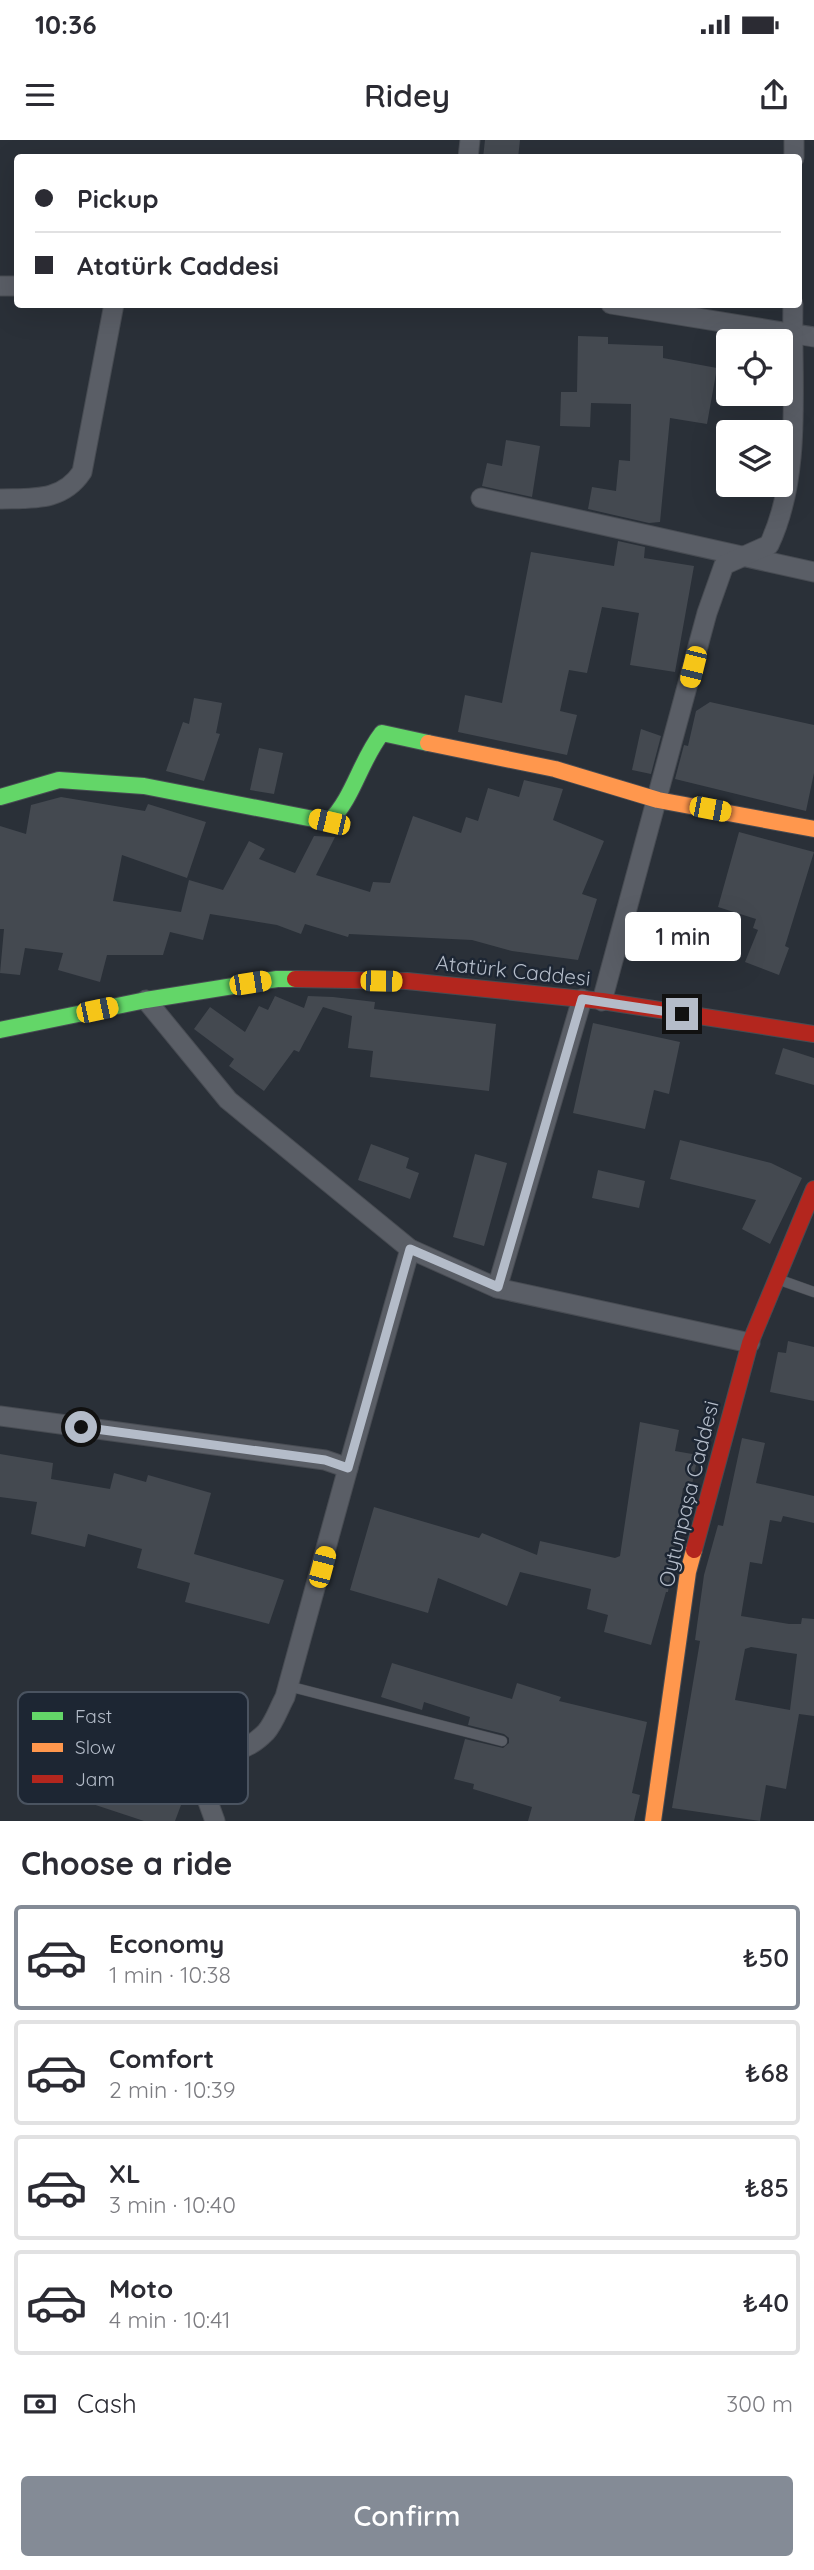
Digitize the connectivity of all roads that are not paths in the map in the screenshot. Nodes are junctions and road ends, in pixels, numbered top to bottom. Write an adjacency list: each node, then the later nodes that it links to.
1 (113, 308): 10 (street)
2 (635, 308): 4 (street)
3 (793, 308): 5 (street)
4 (762, 329)
5 (792, 329)
6 (793, 334): 7 (street)
7 (814, 337)
8 (793, 406): 11 (street)
9 (481, 498): 11 (street)
10 (0, 499)
11 (747, 555): 12 (street); 14 (street)
12 (814, 572)
13 (0, 797): 14 (street)
14 (659, 800): 15 (street); 18 (street)
15 (814, 829)
16 (582, 999): 17 (street, Atatürk Caddesi); 18 (street, Atatürk Caddesi); 24 (street)
17 (146, 1000): 19 (street, Atatürk Caddesi); 22 (street)
18 (602, 1001): 20 (street, Atatürk Caddesi)
19 (0, 1030)
20 (814, 1034)
21 (814, 1189): 23 (street, Oytunpaşa Caddesi)
22 (410, 1249): 24 (street); 28 (street)
23 (776, 1278): 25 (lane); 26 (street, Oytunpaşa Caddesi)
24 (498, 1287): 26 (street)
25 (814, 1293)
26 (750, 1343): 34 (street, Oytunpaşa Caddesi)
27 (0, 1416): 28 (street)
28 (348, 1468): 29 (street)
29 (288, 1686): 30 (lane); 31 (street)
30 (502, 1741)
31 (248, 1744)
32 (208, 1804): 33 (street)
33 (215, 1821)
34 (653, 1821)

